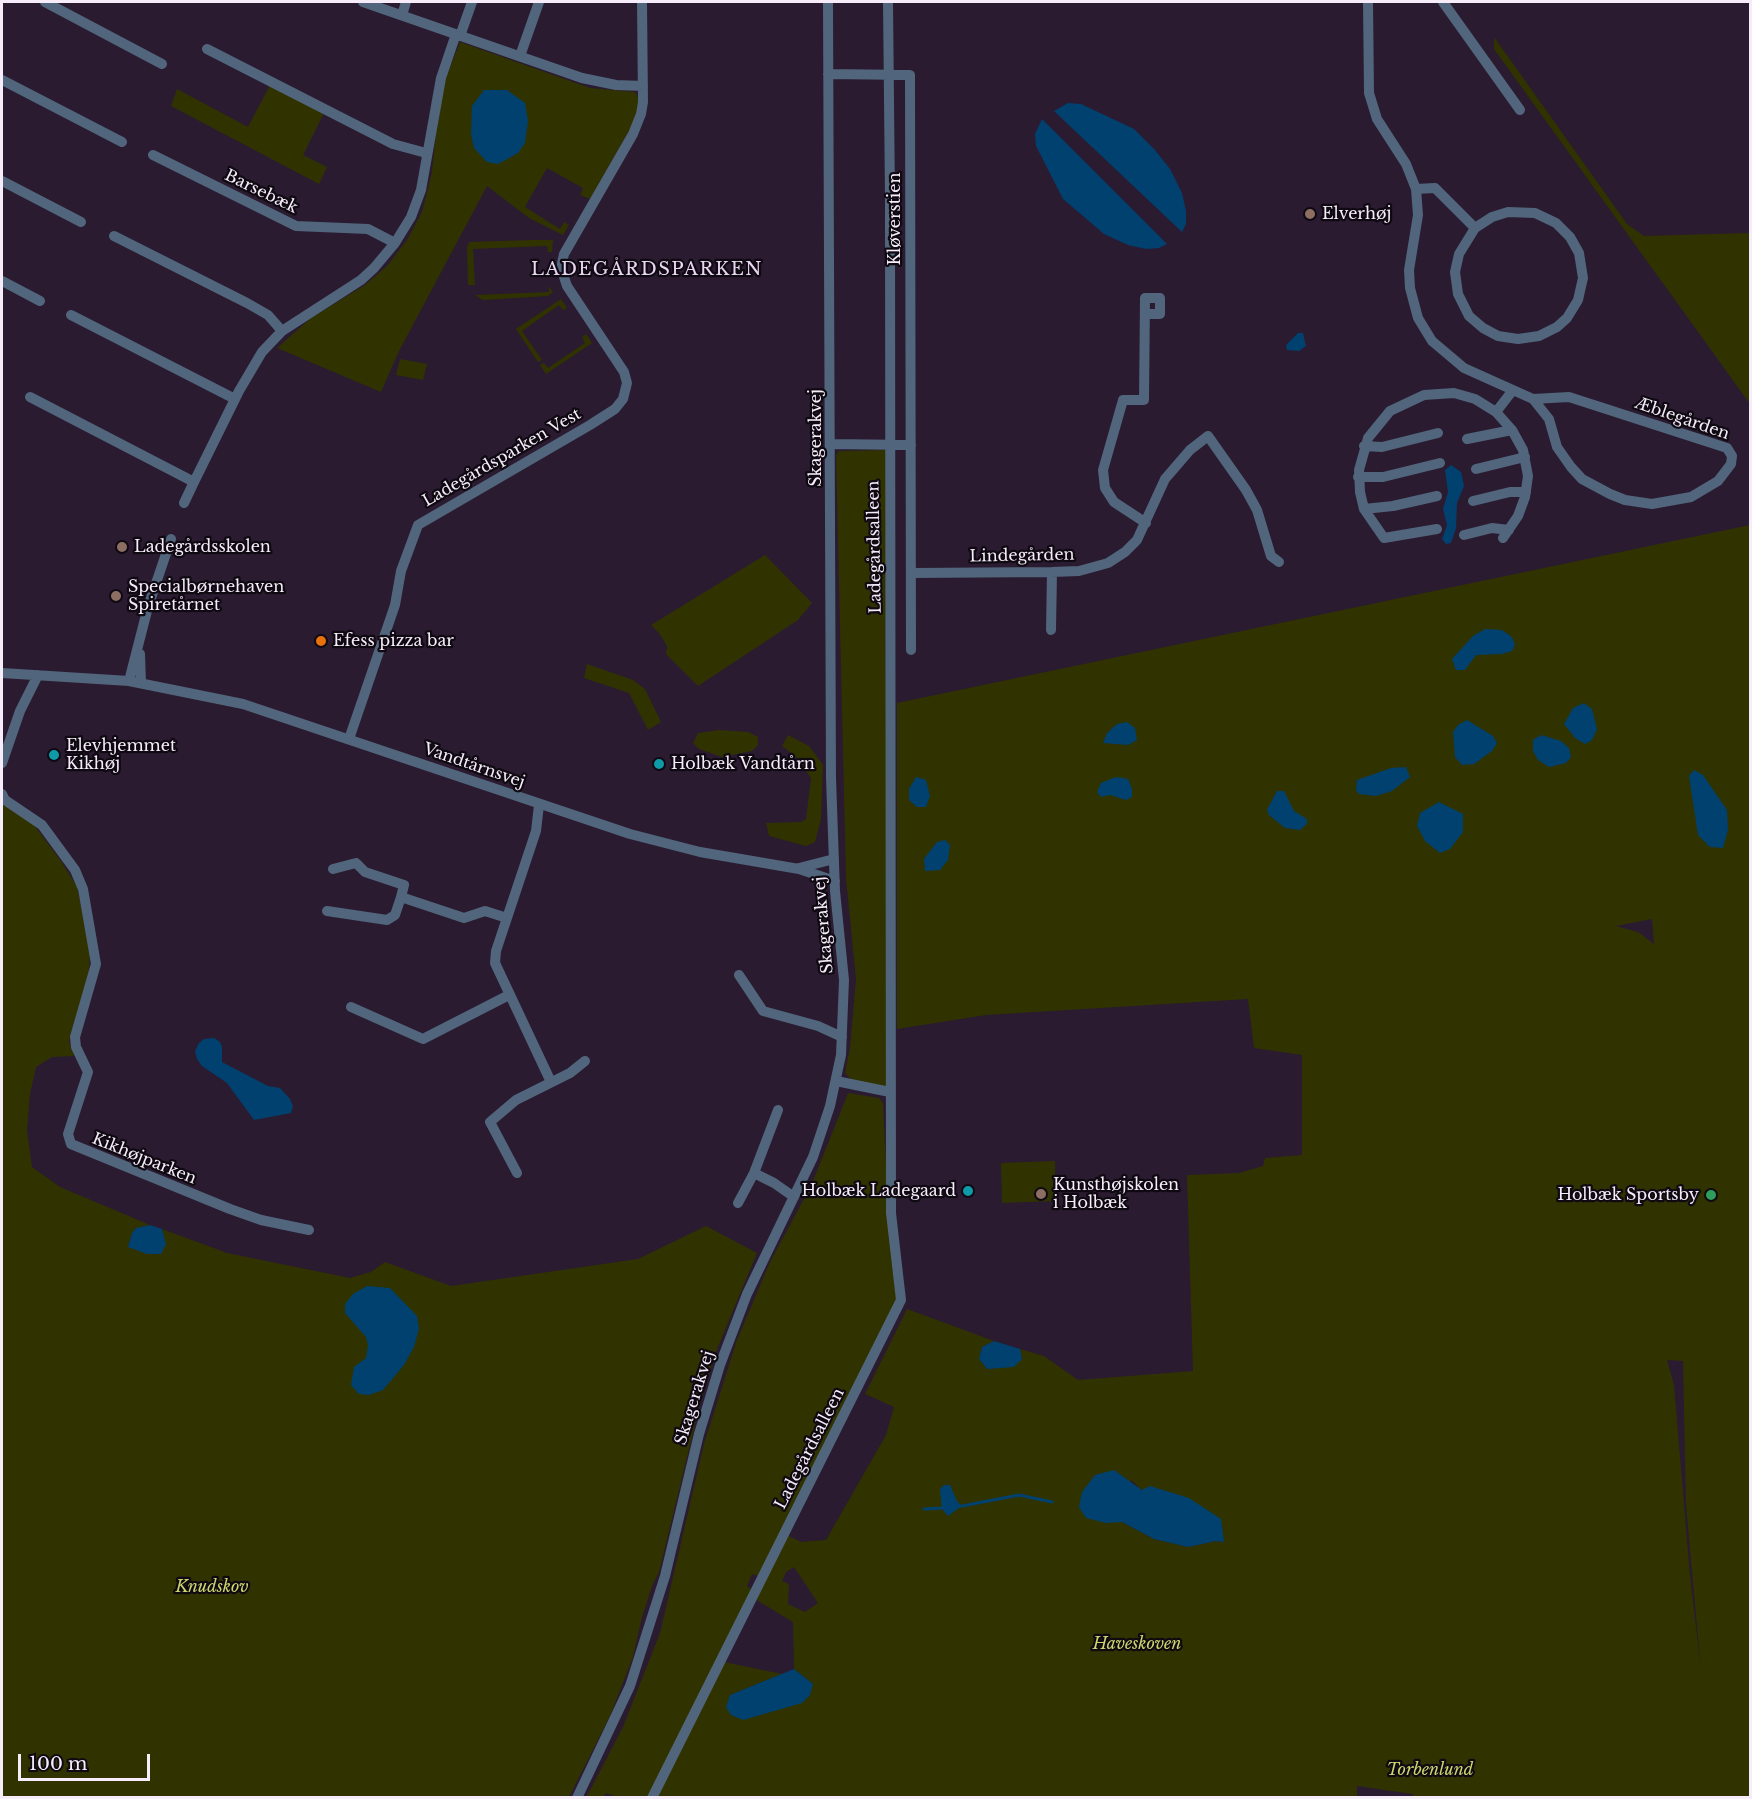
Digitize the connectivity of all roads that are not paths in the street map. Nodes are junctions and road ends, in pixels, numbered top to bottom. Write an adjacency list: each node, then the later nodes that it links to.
1 (45, 2): 15 (street)
2 (363, 2): 11 (street)
3 (406, 2): 11 (street)
4 (472, 2): 12 (street)
5 (539, 2): 14 (street)
6 (642, 2): 19 (street)
7 (828, 2): 16 (street, Skagerakvej)
8 (888, 2): 17 (street, Ladegårdsalleen)
9 (1368, 2): 25 (street)
10 (1443, 2): 20 (street)
11 (402, 15): 12 (street)
12 (458, 35): 14 (street); 22 (street)
13 (207, 49): 22 (street)
14 (520, 56): 19 (street)
15 (162, 63)
16 (828, 74): 17 (street, Kløverstien); 45 (street, Skagerakvej)
17 (889, 75): 46 (street, Ladegårdsalleen); 47 (street, Kløverstien)
18 (2, 80): 21 (street)
19 (643, 86): 75 (street, Ladegårdsparken Vest)
20 (1520, 110)
21 (122, 142)
22 (426, 153): 29 (street)
23 (153, 155): 29 (street, Barsebæk)
24 (2, 181): 26 (street)
25 (1416, 189): 27 (street); 35 (street)
26 (81, 222)
27 (1475, 228): 27 (street)
28 (114, 236): 34 (street)
29 (396, 243): 34 (street)
30 (2, 281): 31 (street)
31 (40, 301)
32 (1145, 314): 59 (street)
33 (71, 315): 38 (street)
34 (282, 332): 38 (street)
35 (1513, 390): 39 (street); 40 (street)
36 (1555, 396): 39 (street, Æblegården); 41 (street); 41 (street, Æblegården)
37 (30, 397): 53 (street)
38 (235, 399): 53 (street)
39 (1533, 399): 41 (street, Æblegården)
40 (1496, 412): 42 (street); 48 (street)
41 (1549, 419)
42 (1512, 430): 44 (street); 49 (street)
43 (1438, 432): 48 (street)
44 (1467, 439)
45 (831, 444): 46 (street); 79 (street, Skagerakvej)
46 (890, 445): 47 (street); 95 (street, Ladegårdsalleen)
47 (910, 445): 65 (street, Kløverstien)
48 (1364, 446): 52 (street)
49 (1525, 457): 51 (street); 54 (street)
50 (1440, 463): 52 (street)
51 (1476, 469)
52 (1358, 477): 58 (street)
53 (194, 482): 57 (street)
54 (1526, 492): 56 (street); 61 (street)
55 (1437, 496): 58 (street)
56 (1473, 501)
57 (184, 503)
58 (1364, 509): 60 (street)
59 (1146, 523): 63 (street, Lindegården); 64 (street, Lindegården)
60 (1437, 529)
61 (1464, 535)
62 (171, 539): 67 (street)
63 (1279, 562)
64 (1052, 572): 65 (street, Lindegården); 66 (street)
65 (910, 573): 68 (street, Kløverstien)
66 (1051, 630)
67 (139, 644): 72 (street); 73 (street)
68 (911, 650)
69 (2, 673): 70 (street, Vandtårnsvej)
70 (25, 674): 71 (street, Vandtårnsvej); 74 (street)
71 (38, 675): 72 (street, Vandtårnsvej); 74 (street)
72 (129, 681): 73 (street, Vandtårnsvej)
73 (141, 683): 75 (street, Vandtårnsvej)
74 (26, 699): 76 (street)
75 (349, 739): 78 (street, Vandtårnsvej)
76 (2, 763)
77 (2, 794): 101 (street, Kikhøjparken)
78 (544, 806): 80 (street, Vandtårnsvej); 85 (street)
79 (834, 859): 80 (street, Vandtårnsvej); 82 (street, Skagerakvej)
80 (799, 868): 82 (street, Vandtårnsvej)
81 (333, 869): 83 (street)
82 (835, 880): 89 (street, Skagerakvej)
83 (401, 897): 84 (street); 85 (street)
84 (327, 911)
85 (507, 918): 87 (street)
86 (739, 975): 90 (street)
87 (509, 995): 88 (street); 94 (street)
88 (351, 1007)
89 (843, 1021): 90 (street); 91 (street, Skagerakvej)
90 (818, 1026): 91 (street)
91 (842, 1037): 93 (street, Skagerakvej)
92 (585, 1061): 94 (street)
93 (837, 1081): 95 (street); 99 (street, Skagerakvej)
94 (551, 1082): 97 (street)
95 (890, 1092): 103 (street, Ladegårdsalleen)
96 (778, 1110): 98 (street)
97 (517, 1173)
98 (754, 1173): 99 (street); 100 (street)
99 (796, 1192): 102 (street, Skagerakvej)
100 (738, 1203)
101 (309, 1230)
102 (577, 1797)
103 (652, 1797)

